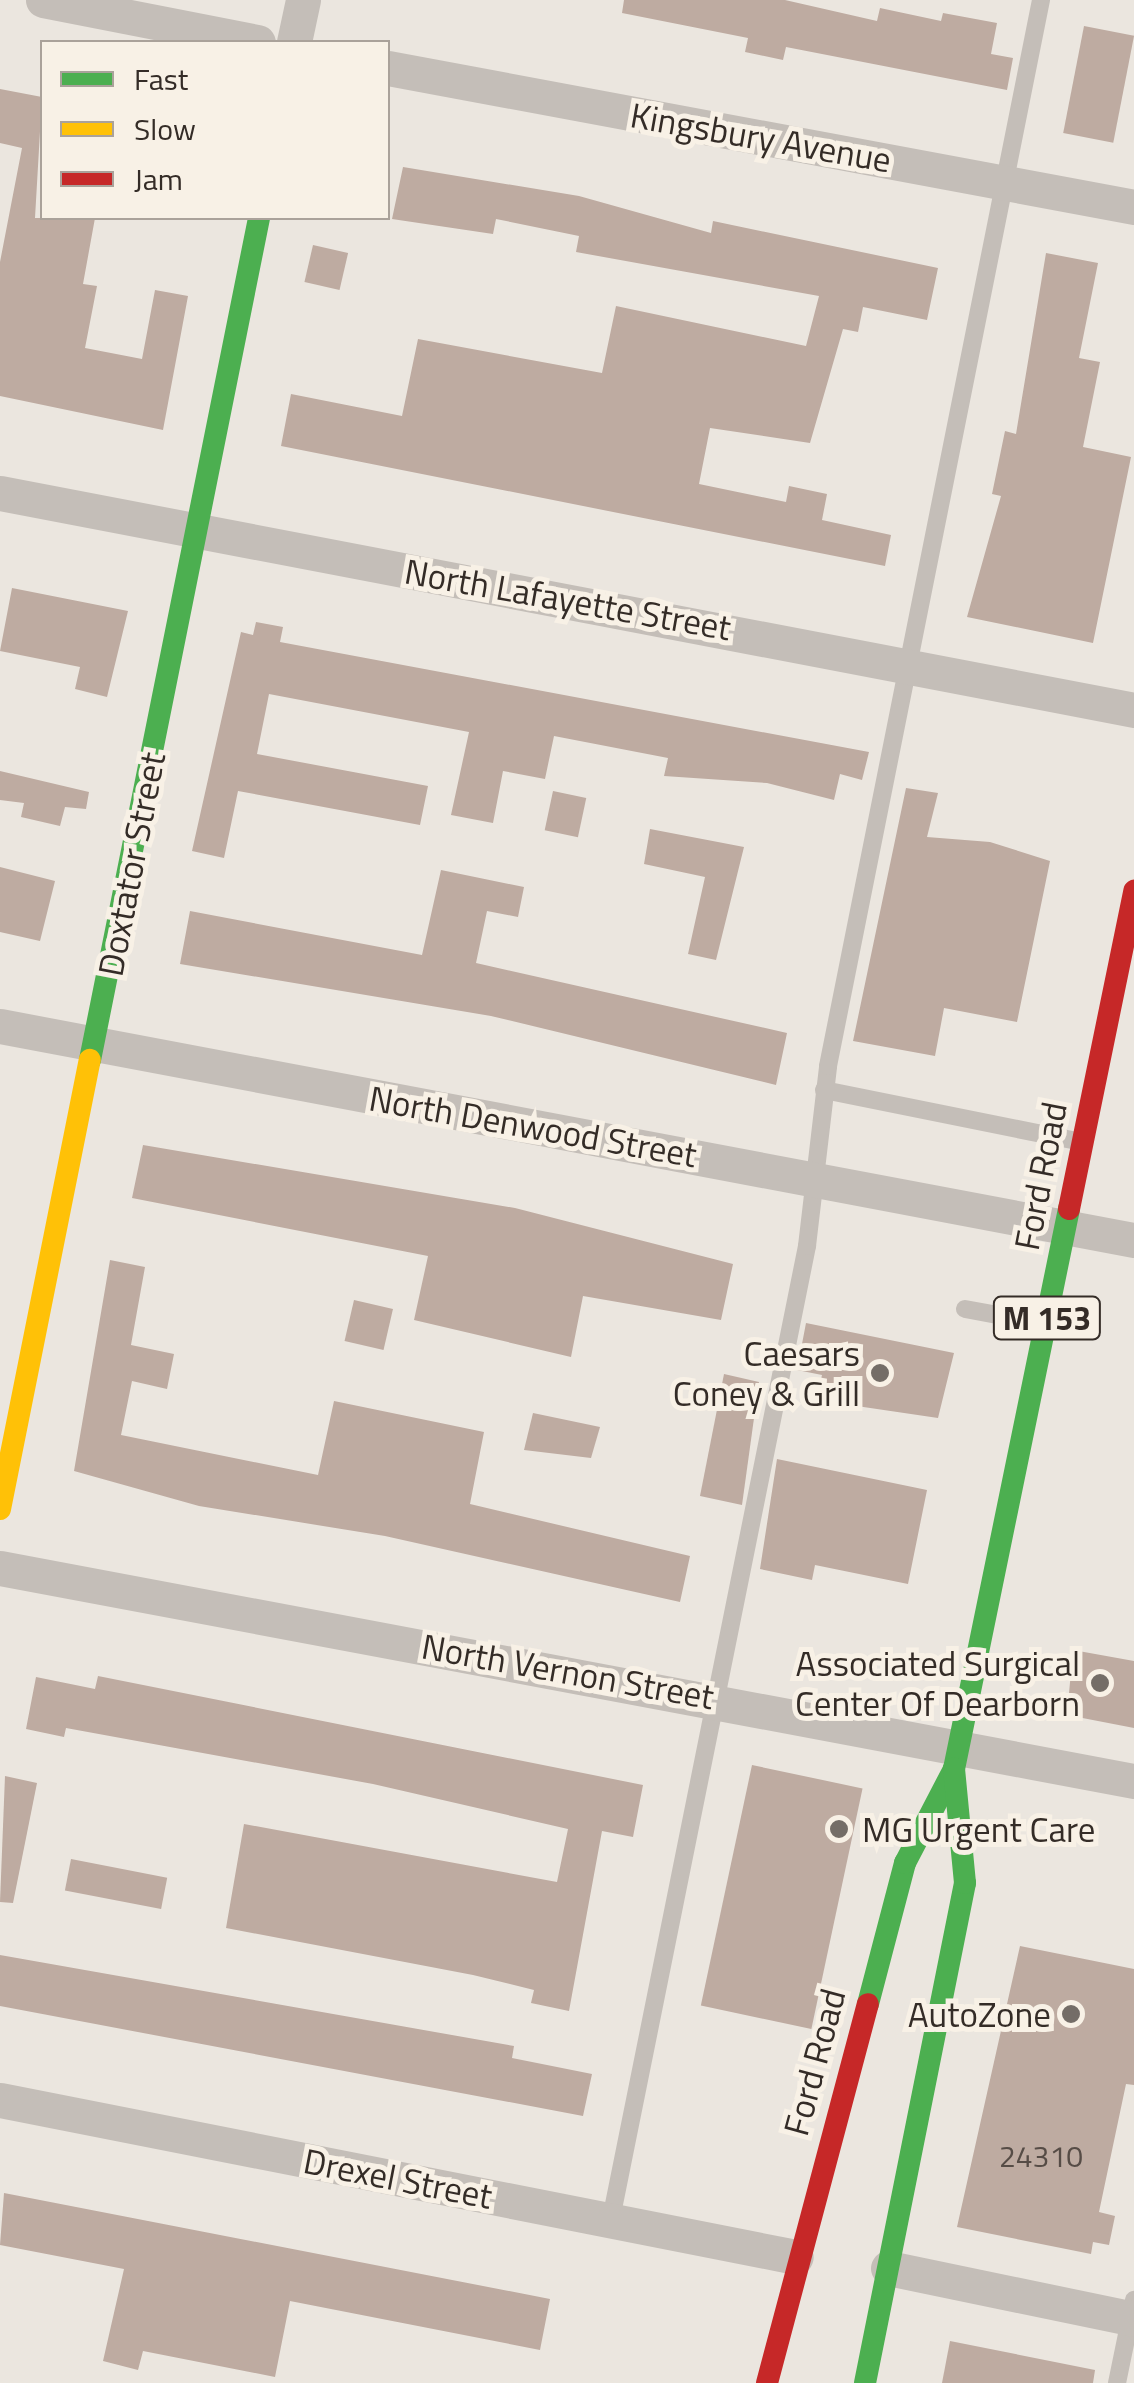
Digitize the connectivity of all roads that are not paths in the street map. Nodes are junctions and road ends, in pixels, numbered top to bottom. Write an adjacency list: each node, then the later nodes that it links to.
1 (44, 0): 4 (street)
2 (303, 0): 5 (street)
3 (1040, 0): 7 (lane)
4 (248, 40)
5 (294, 40)
6 (390, 68): 7 (street, Kingsbury Avenue)
7 (1004, 182): 8 (street, Kingsbury Avenue); 12 (lane)
8 (1134, 207)
9 (260, 220): 11 (main road, Doxtator Street)
10 (0, 493): 11 (street, North Lafayette Street)
11 (198, 531): 12 (street, North Lafayette Street); 16 (main road, Doxtator Street)
12 (906, 660): 13 (street, North Lafayette Street); 17 (lane)
13 (1134, 710)
14 (1134, 891): 18 (main road, Ford Road / M 153)
15 (0, 1026): 16 (street, North Denwood Street)
16 (96, 1045): 19 (street, North Denwood Street); 24 (main road, Doxtator Street)
17 (824, 1090): 18 (lane); 19 (lane)
18 (1082, 1142): 20 (main road, Ford Road / M 153)
19 (812, 1178): 20 (street, North Denwood Street); 26 (lane)
20 (1066, 1227): 21 (street, North Denwood Street); 23 (main road, Ford Road / M 153)
21 (1134, 1240)
22 (965, 1310): 23 (lane)
23 (1046, 1324): 27 (main road, Ford Road / M 153)
24 (0, 1509)
25 (0, 1568): 26 (street, North Vernon Street)
26 (714, 1698): 27 (street, North Vernon Street); 30 (lane)
27 (956, 1757): 28 (street, North Vernon Street); 31 (main road, Ford Road / M 153); 32 (main road, Ford Road / M 153)
28 (1134, 1781)
29 (0, 2100): 30 (street, Drexel Street)
30 (611, 2219): 31 (street, Drexel Street)
31 (796, 2257): 34 (main road, Ford Road / M 153)
32 (888, 2268): 33 (street); 35 (main road, Ford Road / M 153)
33 (1133, 2313): 36 (lane)
34 (767, 2383)
35 (866, 2383)
36 (1117, 2383)

